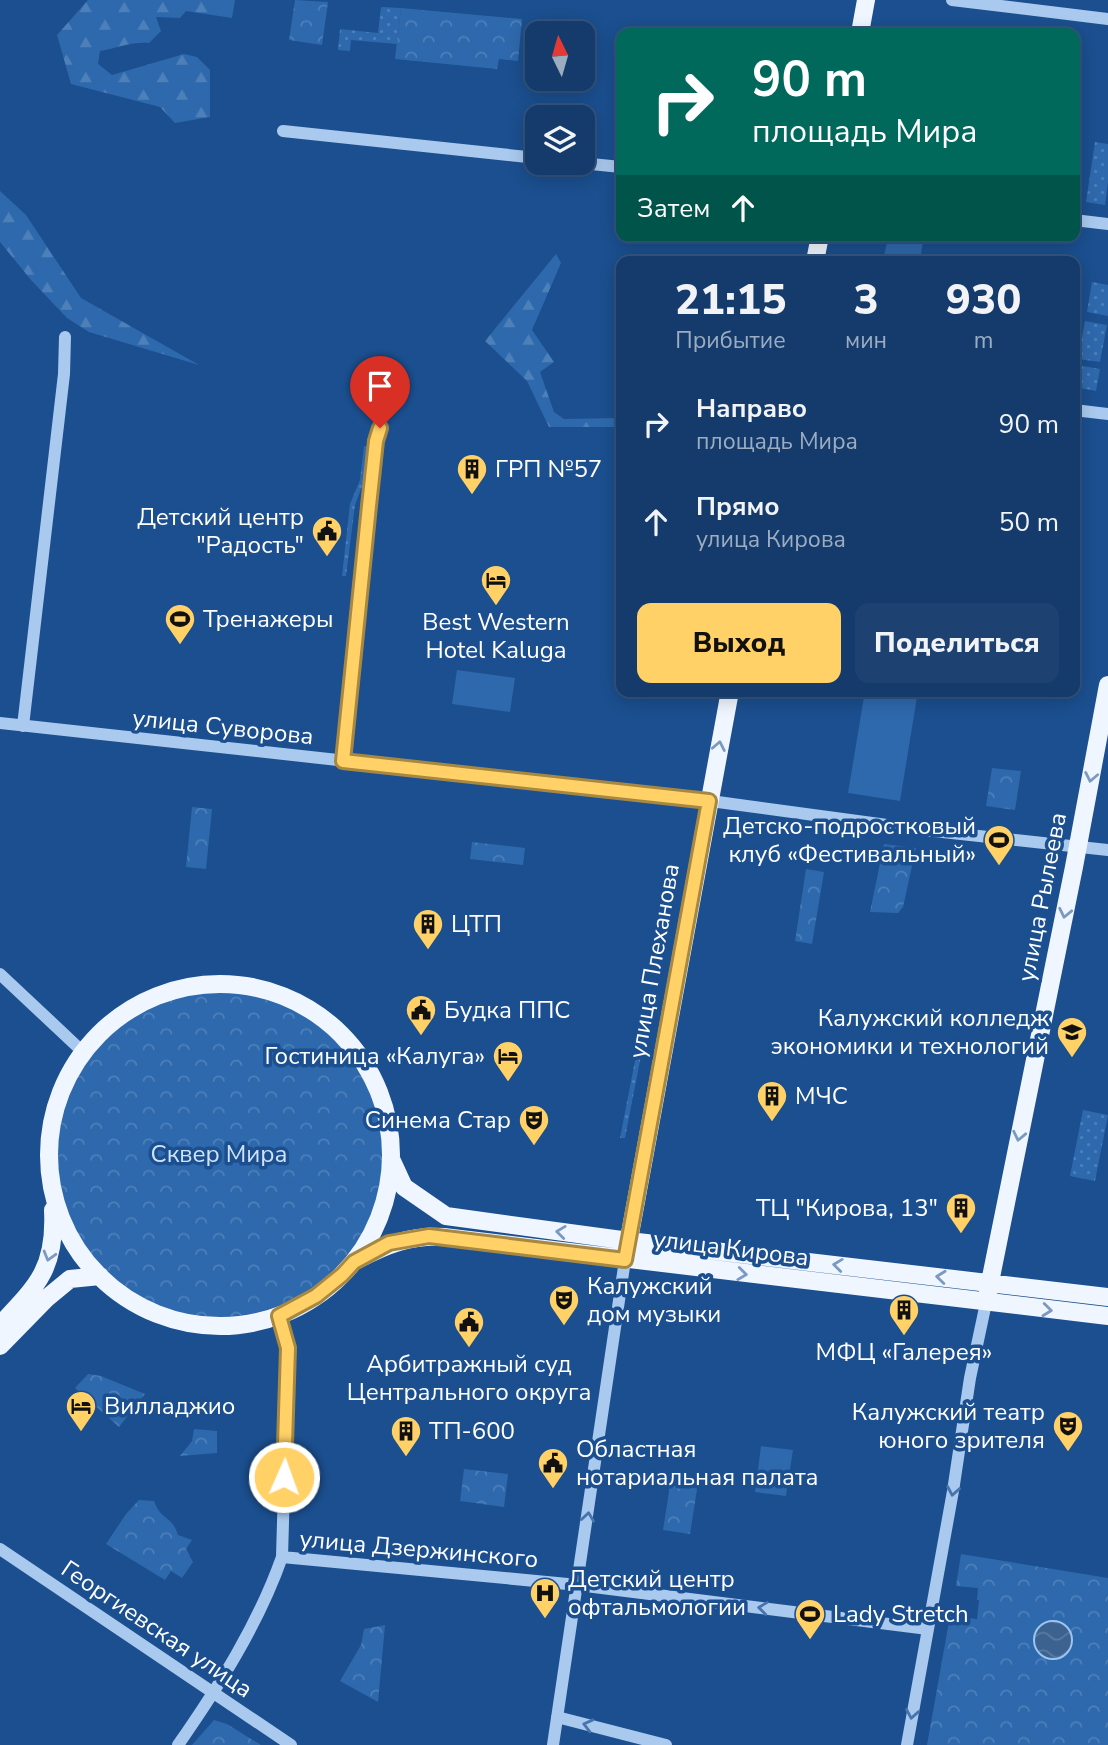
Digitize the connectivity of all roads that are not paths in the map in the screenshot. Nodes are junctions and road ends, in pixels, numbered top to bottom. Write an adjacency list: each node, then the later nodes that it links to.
1 (866, 0): 4 (main road)
2 (952, 0): 3 (street)
3 (1108, 19)
4 (861, 28)
5 (283, 131): 6 (street)
6 (525, 157)
7 (595, 164): 8 (street)
8 (616, 166)
9 (1080, 221): 10 (street)
10 (1108, 224)
11 (65, 337): 18 (street)
12 (1080, 411): 13 (street)
13 (1108, 414)
14 (380, 428): 19 (street)
15 (1108, 685): 21 (main road, улица Рылеева, one-way to 21)
16 (729, 697): 20 (main road, улица Плеханова, one-way to 16)
17 (0, 723): 18 (street, улица Суворова)
18 (23, 726): 19 (street, улица Суворова)
19 (343, 761): 20 (street, улица Суворова)
20 (709, 801): 21 (street, улица Суворова); 27 (main road, улица Плеханова)
21 (1078, 846): 22 (street, улица Суворова); 31 (main road, улица Рылеева, one-way to 31)
22 (1108, 850)
23 (0, 974): 24 (street)
24 (83, 1052): 25 (main road); 26 (main road)
25 (392, 1161): 27 (main road, улица Кирова, one-way to 25); 29 (main road)
26 (52, 1189): 30 (main road); 36 (main road, one-way to 36)
27 (629, 1241): 28 (main road, улица Плеханова); 31 (main road, улица Кирова, one-way to 27)
28 (625, 1260): 29 (main road, улица Кирова); 33 (main road, улица Кирова, one-way to 33); 40 (street, one-way to 28)
29 (354, 1262): 34 (main road)
30 (100, 1276): 34 (main road); 37 (main road)
31 (990, 1282): 32 (main road, улица Кирова); 33 (main road, улица Рылеева)
32 (1108, 1297)
33 (986, 1303): 35 (main road, улица Кирова, one-way to 35); 41 (street, one-way to 41)
34 (279, 1316): 39 (street)
35 (1108, 1317)
36 (0, 1325)
37 (0, 1346)
38 (0, 1549): 42 (street, Георгиевская улица)
39 (282, 1557): 40 (street, улица Дзержинского); 42 (street)
40 (578, 1585): 41 (street, улица Дзержинского, one-way to 40); 43 (street)
41 (928, 1629): 48 (street, one-way to 48)
42 (214, 1691): 44 (street); 45 (street, Георгиевская улица)
43 (557, 1717): 46 (street); 47 (street, one-way to 43)
44 (178, 1745)
45 (290, 1745)
46 (553, 1745)
47 (666, 1745)
48 (907, 1745)

